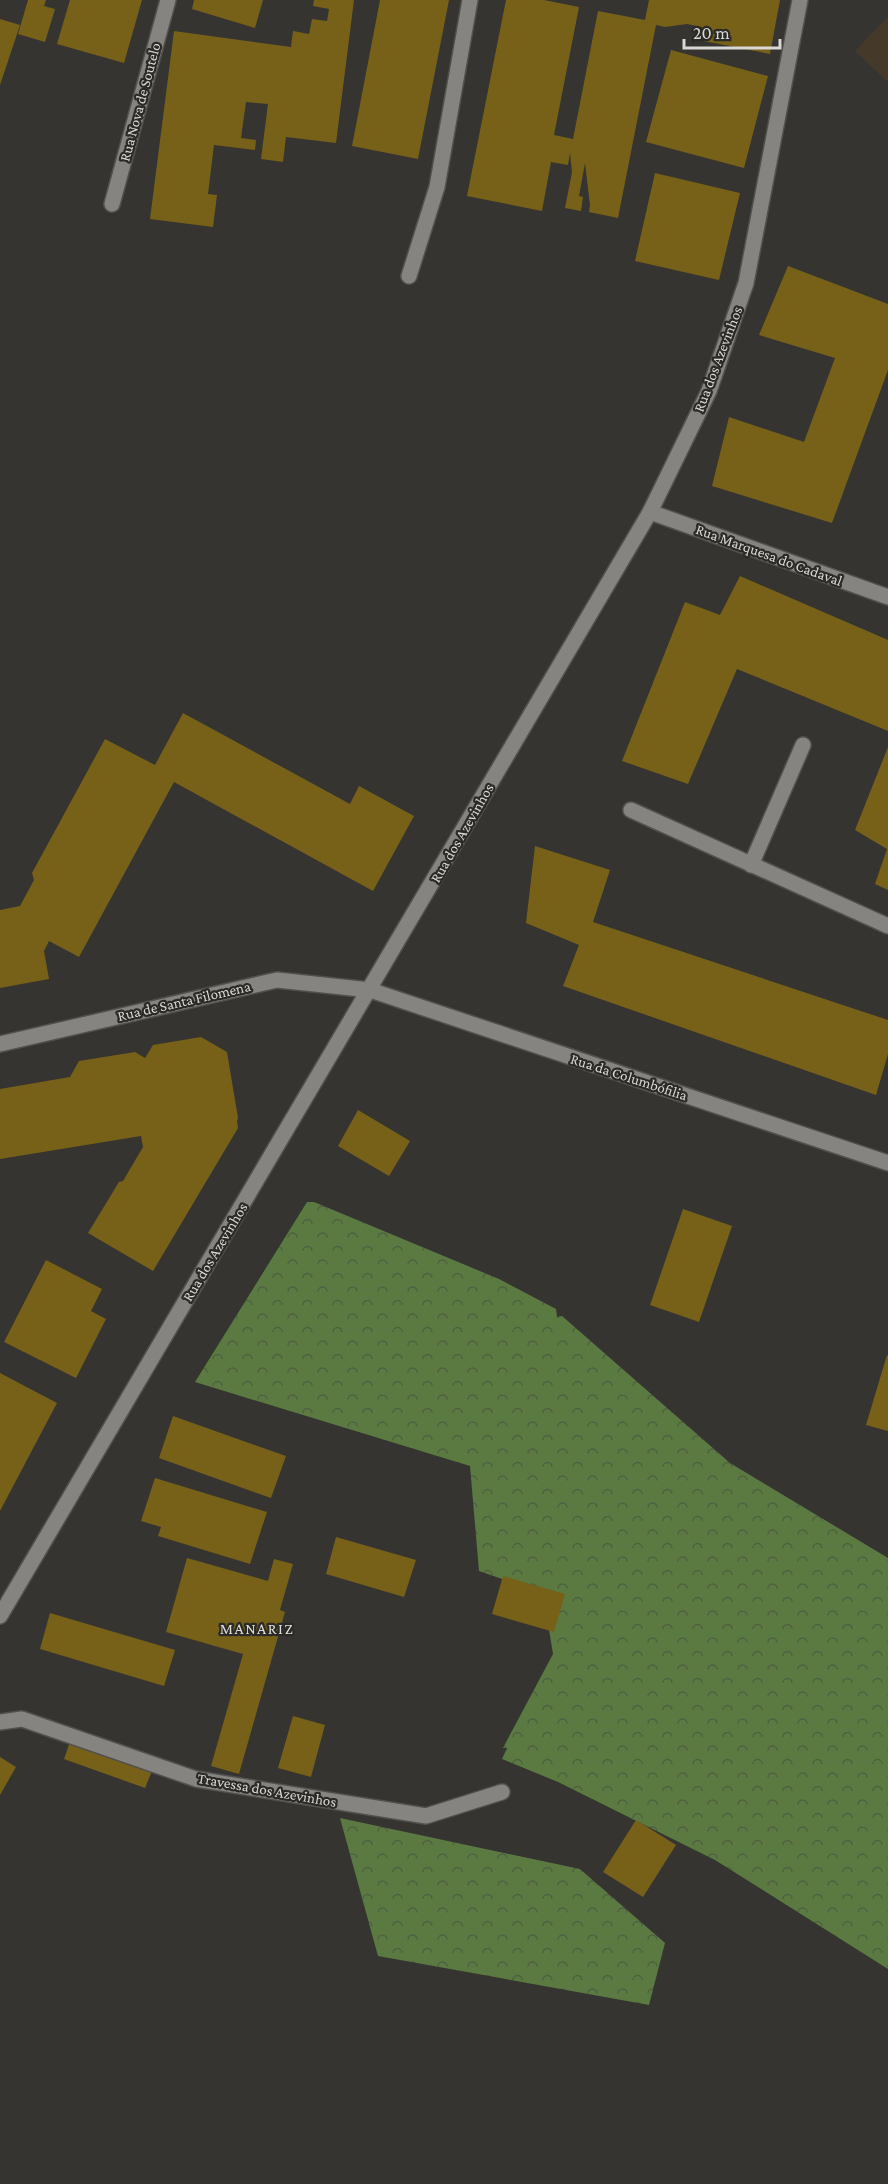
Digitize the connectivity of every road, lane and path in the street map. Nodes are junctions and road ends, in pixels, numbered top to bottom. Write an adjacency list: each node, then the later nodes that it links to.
1 (168, 0): 4 (street, Rua Nova de Soutelo)
2 (470, 0): 5 (street)
3 (800, 0): 6 (street, Rua dos Azevinhos)
4 (112, 204)
5 (409, 276)
6 (650, 512): 7 (street, Rua Marquesa do Cadaval); 12 (street, Rua dos Azevinhos)
7 (888, 597)
8 (803, 745): 10 (street)
9 (630, 810): 10 (street)
10 (751, 865): 11 (street)
11 (888, 926)
12 (370, 990): 13 (street, Rua de Santa Filomena); 14 (street, Rua da Columbófilia); 15 (street, Rua dos Azevinhos)
13 (0, 1044)
14 (888, 1163)
15 (0, 1616)
16 (0, 1722): 17 (street, Travessa dos Azevinhos)
17 (502, 1792)

